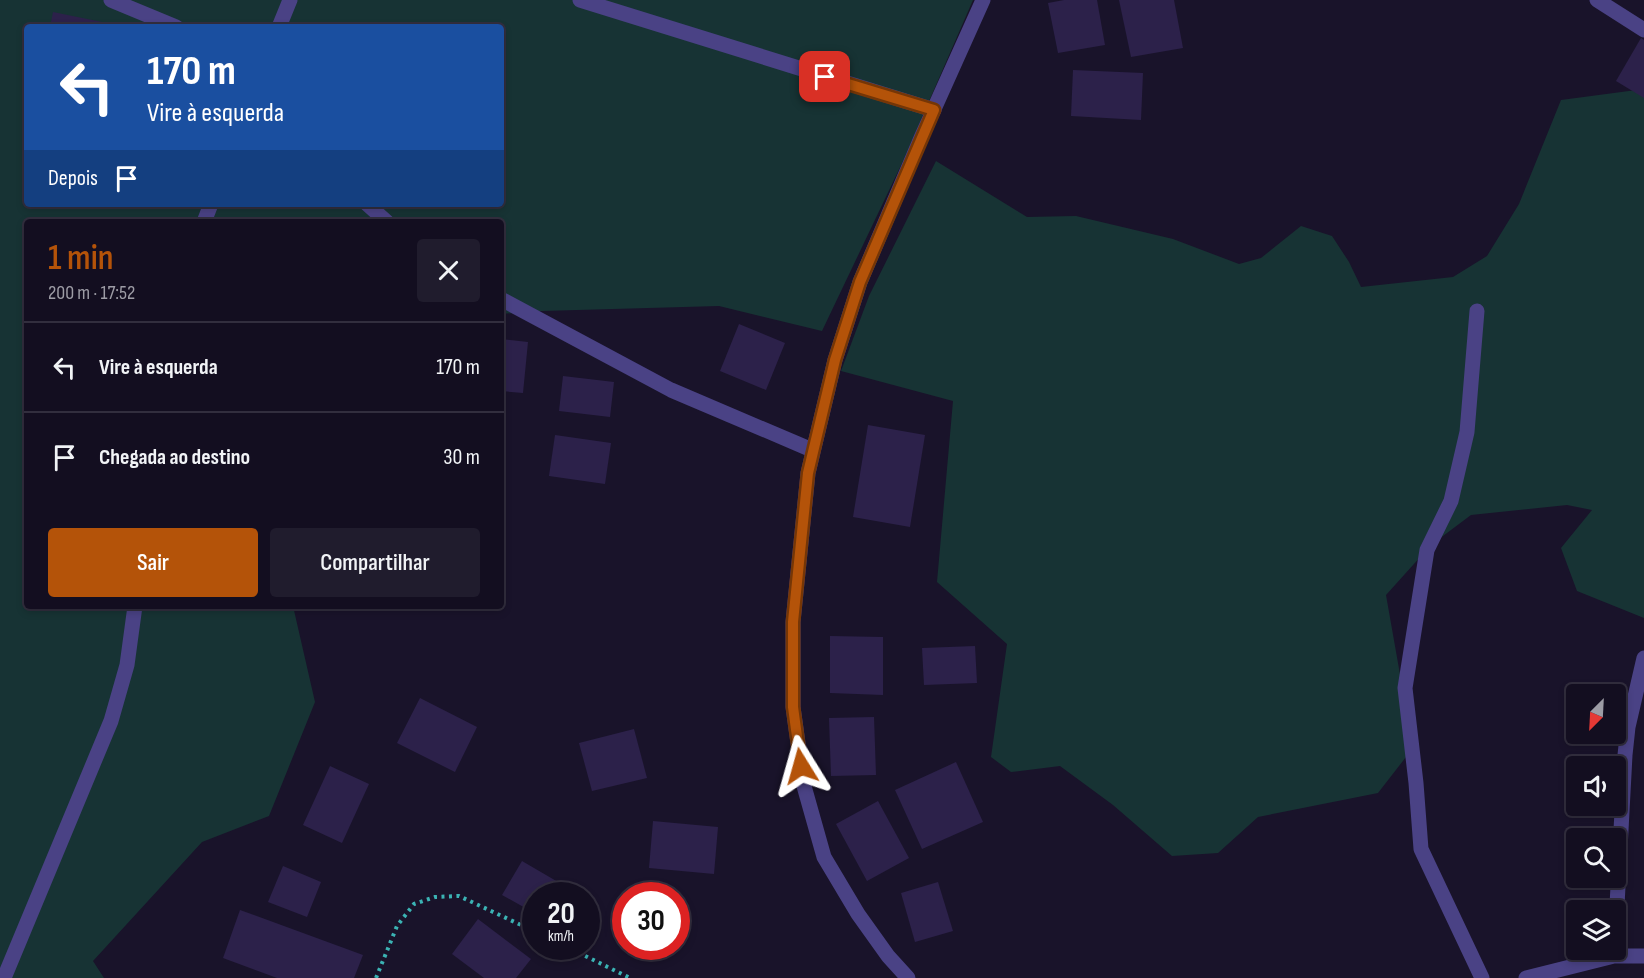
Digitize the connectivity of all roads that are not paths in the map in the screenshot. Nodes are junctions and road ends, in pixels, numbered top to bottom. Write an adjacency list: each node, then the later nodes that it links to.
1 (111, 0): 6 (street)
2 (290, 0): 7 (street)
3 (580, 0): 9 (street)
4 (983, 0): 9 (street)
5 (1597, 0): 8 (street)
6 (169, 24)
7 (280, 24)
8 (1644, 30)
9 (934, 110): 14 (street)
10 (370, 207): 11 (street)
11 (384, 219)
12 (504, 301): 14 (street)
13 (1477, 311): 23 (street)
14 (813, 450): 22 (street)
15 (135, 609): 21 (street)
16 (1644, 658): 17 (street)
17 (1617, 900)
18 (1626, 954): 19 (street)
19 (1644, 956)
20 (1589, 960): 24 (street)
21 (4, 978)
22 (908, 978)
23 (1482, 978)
24 (1526, 978)

